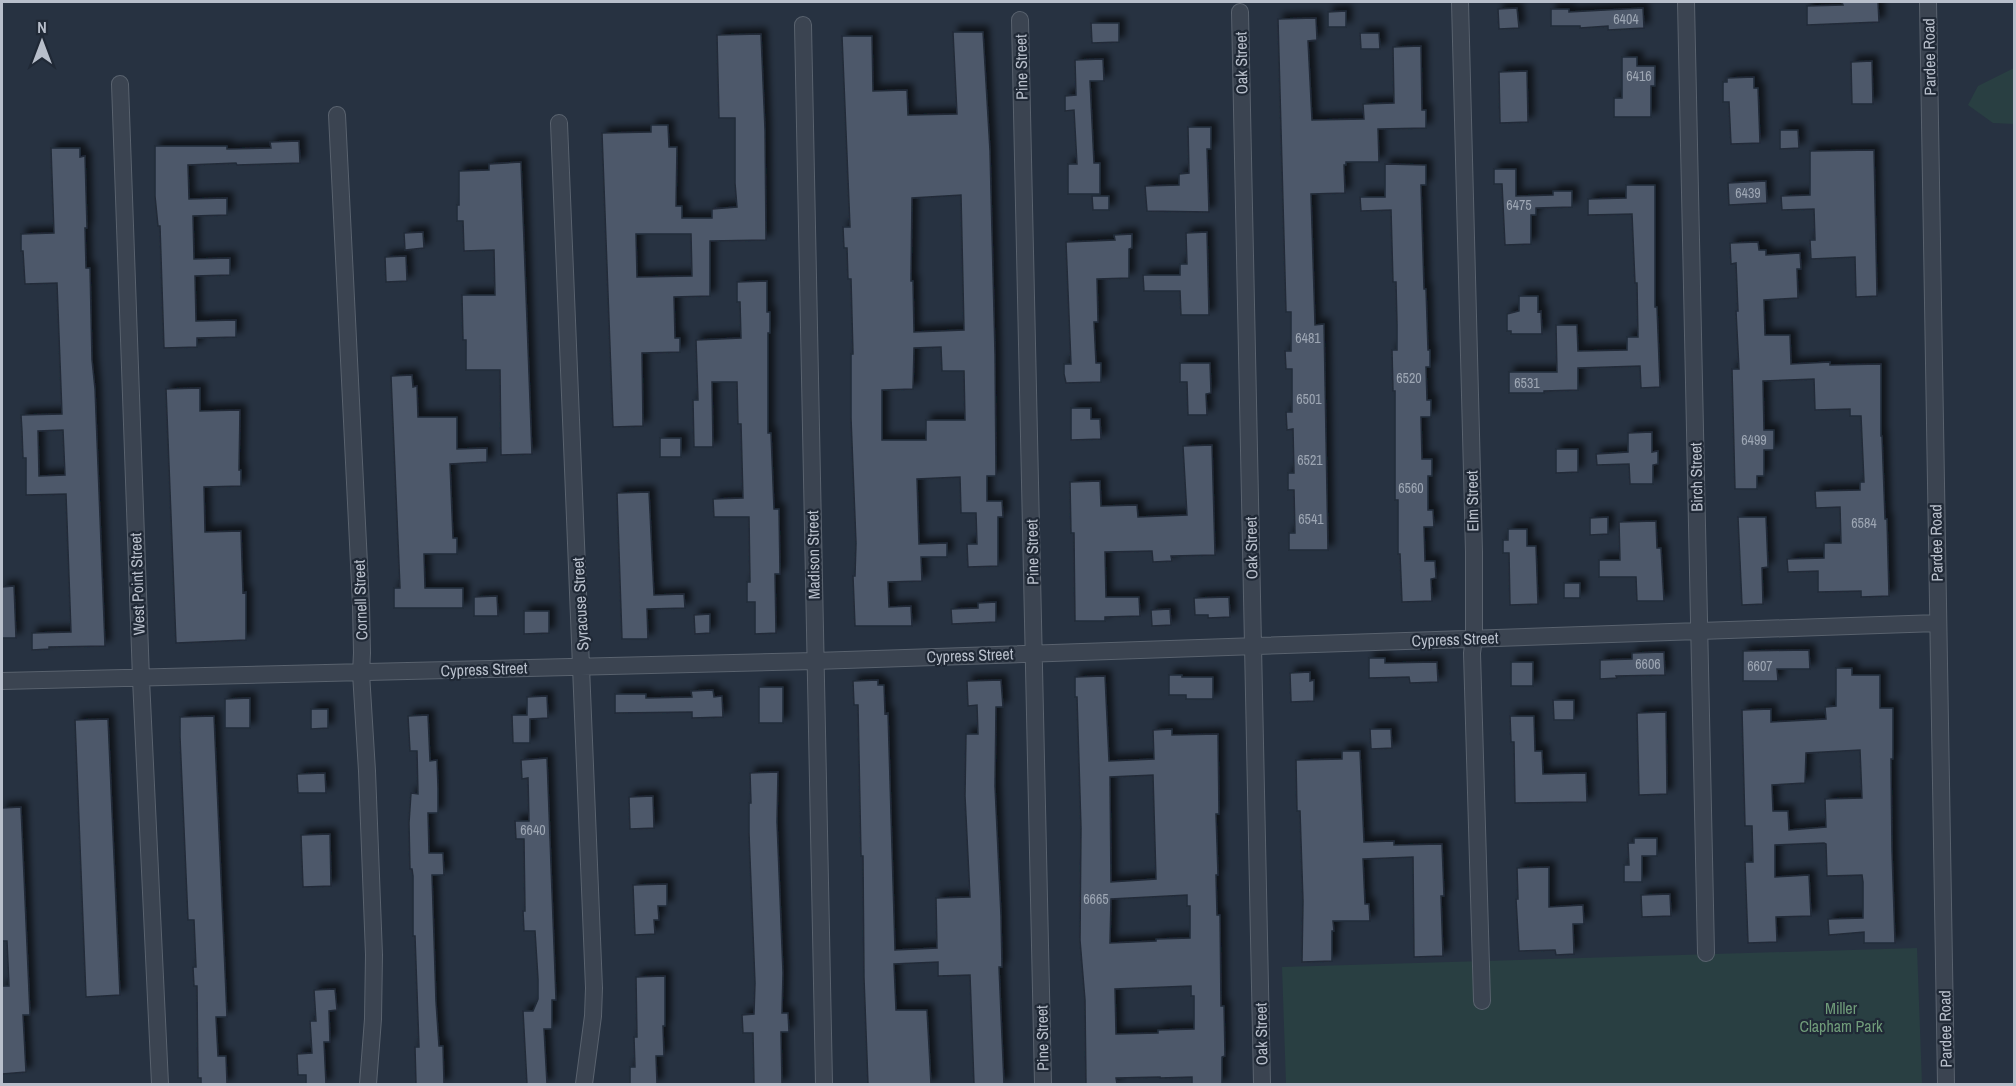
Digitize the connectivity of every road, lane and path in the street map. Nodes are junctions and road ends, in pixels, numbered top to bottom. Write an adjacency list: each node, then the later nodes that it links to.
1 (1460, 2): 12 (street, Elm Street)
2 (1686, 2): 11 (street, Birch Street)
3 (1928, 2): 10 (street, Pardee Road)
4 (1240, 12): 13 (street, Oak Street)
5 (1020, 20): 14 (street, Pine Street)
6 (803, 25): 15 (street, Madison Street)
7 (120, 84): 18 (street, West Point Street)
8 (337, 115): 17 (street, Cornell Street)
9 (560, 123): 16 (street, Syracuse Street)
10 (1938, 623): 11 (street, Cypress Street); 28 (street, Pardee Road)
11 (1699, 631): 12 (street, Cypress Street); 20 (street, Birch Street)
12 (1474, 639): 13 (street, Cypress Street); 21 (street, Elm Street)
13 (1253, 646): 14 (street, Cypress Street); 27 (street, Oak Street)
14 (1034, 653): 15 (street, Cypress Street); 26 (street, Pine Street)
15 (815, 661): 16 (street, Cypress Street); 25 (street, Madison Street)
16 (583, 666): 17 (street, Cypress Street); 24 (street, Syracuse Street)
17 (361, 673): 18 (street, Cypress Street); 23 (street, Cornell Street)
18 (141, 679): 19 (street, Cypress Street); 22 (street, West Point Street)
19 (2, 681)
20 (1706, 953)
21 (1482, 1001)
22 (160, 1084)
23 (368, 1084)
24 (584, 1084)
25 (824, 1084)
26 (1043, 1084)
27 (1262, 1084)
28 (1946, 1084)

